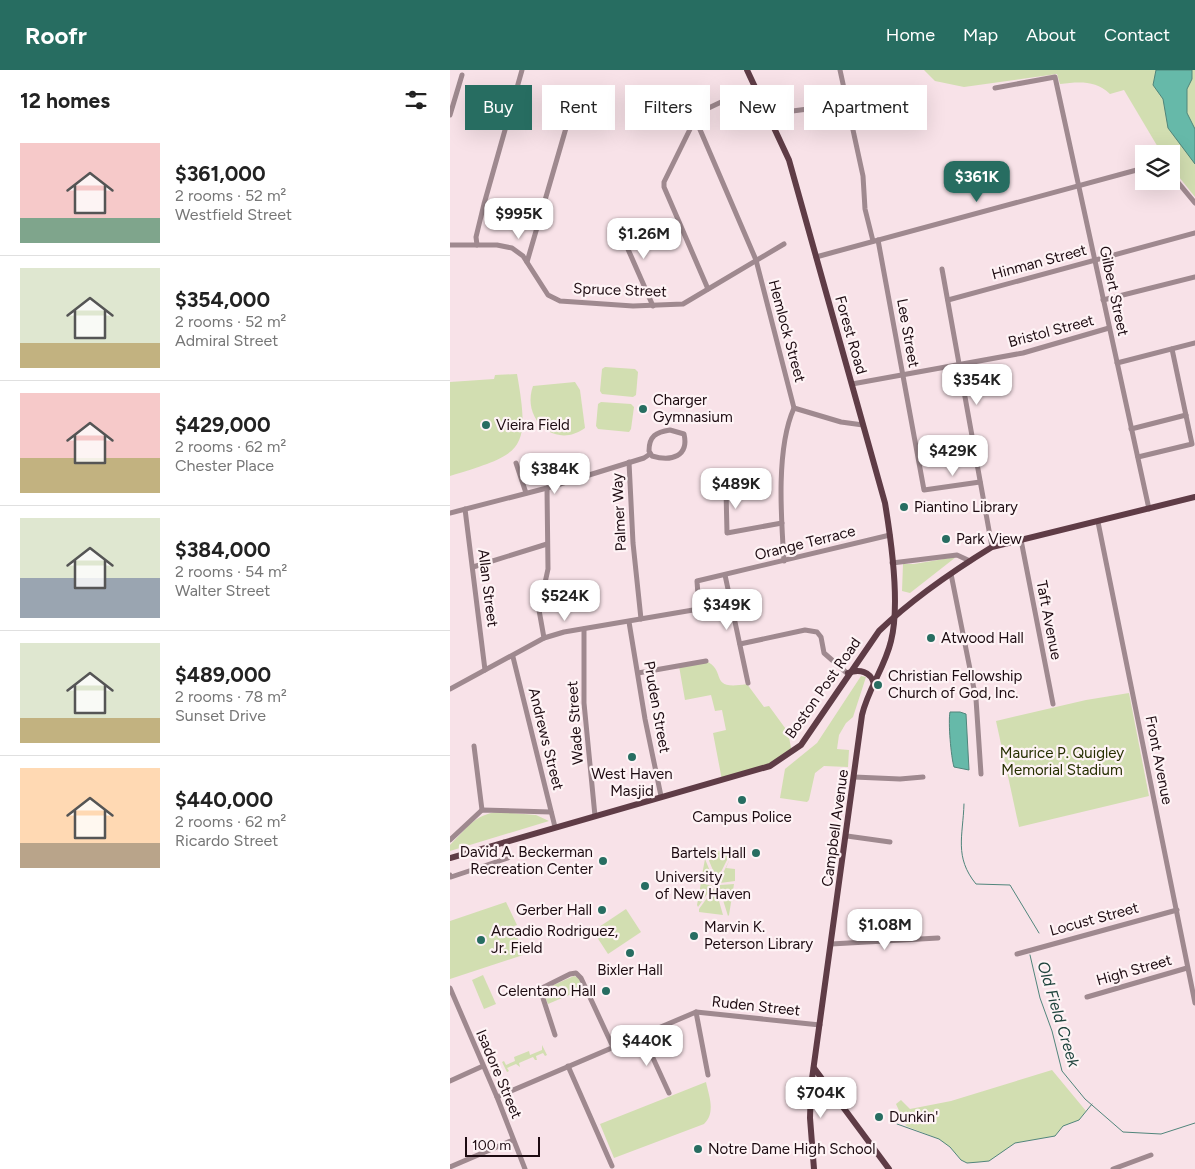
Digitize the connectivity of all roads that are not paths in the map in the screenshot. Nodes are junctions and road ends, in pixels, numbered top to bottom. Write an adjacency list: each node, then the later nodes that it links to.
1 (522, 70): 23 (street)
2 (747, 70): 5 (main road, Forest Road)
3 (840, 70): 6 (street, Lee Street)
4 (462, 75): 8 (street)
5 (754, 85)
6 (843, 85)
7 (995, 88): 16 (street, Gilbert Street)
8 (450, 115)
9 (565, 130): 27 (street)
10 (690, 130): 30 (street)
11 (700, 130): 25 (street, Hemlock Street)
12 (776, 130): 24 (main road, Forest Road)
13 (853, 130): 20 (street, Lee Street)
14 (1135, 170): 16 (street)
15 (1180, 185): 17 (street)
16 (1078, 186): 20 (street); 26 (street, Gilbert Street)
17 (1195, 203)
18 (616, 222): 33 (street)
19 (1195, 233): 26 (street, Hinman Street)
20 (875, 240): 24 (street); 39 (street, Lee Street)
21 (784, 244): 25 (street, Spruce Street)
22 (450, 245): 23 (street)
23 (477, 245): 27 (street)
24 (816, 257): 40 (main road, Forest Road)
25 (756, 260): 30 (street, Spruce Street); 41 (street, Hemlock Street)
26 (1094, 260): 31 (street, Hinman Street); 32 (street, Gilbert Street)
27 (527, 262): 33 (street, Spruce Street)
28 (942, 269): 31 (street)
29 (1195, 277): 32 (street)
30 (708, 289): 33 (street, Spruce Street)
31 (948, 300): 38 (street)
32 (1103, 300): 34 (street, Gilbert Street)
33 (653, 306)
34 (1109, 328): 37 (street, Gilbert Street); 38 (street, Bristol Street)
35 (1195, 343): 36 (street)
36 (1172, 349): 37 (street); 42 (street)
37 (1117, 363): 44 (street, Gilbert Street)
38 (960, 364): 39 (street, Bristol Street); 49 (street)
39 (902, 374): 40 (street, Bristol Street); 49 (street, Lee Street)
40 (852, 384): 43 (main road, Forest Road)
41 (794, 408): 43 (street); 58 (street)
42 (1186, 415): 44 (street); 46 (street)
43 (863, 425): 59 (main road, Forest Road)
44 (1131, 428): 46 (street, Gilbert Street)
45 (650, 454): 45 (street); 47 (street)
46 (1138, 457): 55 (street, Gilbert Street)
47 (629, 462): 50 (street); 70 (street, Palmer Way)
48 (516, 463): 52 (street)
49 (980, 482): 62 (street)
50 (547, 488): 52 (street); 61 (street)
51 (726, 490): 58 (street)
52 (526, 493): 54 (street)
53 (1195, 497): 55 (main road, Boston Post Road)
54 (465, 509): 56 (street); 66 (street, Allan Street)
55 (1149, 509): 57 (main road, Boston Post Road)
56 (450, 513)
57 (1098, 522): 60 (main road, Boston Post Road); 99 (street, Front Avenue)
58 (782, 523): 63 (street)
59 (890, 536): 63 (street, Orange Terrace); 65 (main road, Forest Road)
60 (1021, 540): 62 (main road, Boston Post Road); 83 (street, Taft Avenue)
61 (547, 544): 66 (street); 73 (street)
62 (992, 547): 64 (main road, Boston Post Road)
63 (784, 561): 68 (street, Orange Terrace)
64 (970, 561): 65 (street); 67 (main road, Boston Post Road)
65 (892, 563): 69 (main road, Forest Road)
66 (473, 567): 77 (street, Allan Street)
67 (950, 574): 69 (main road, Boston Post Road); 85 (street)
68 (725, 575): 70 (street, Orange Terrace); 74 (street)
69 (895, 615): 78 (main road, Boston Post Road); 81 (main road, Campbell Avenue)
70 (641, 619): 71 (street)
71 (629, 622): 72 (street); 79 (street, Pruden Street)
72 (584, 629): 73 (street); 91 (street, Wade Street)
73 (544, 638): 75 (street)
74 (740, 644): 78 (street); 80 (street)
75 (513, 657): 77 (street); 90 (street, Andrews Street)
76 (706, 661): 79 (street)
77 (485, 670): 82 (street)
78 (848, 673): 81 (main road); 88 (main road, Boston Post Road)
79 (638, 674): 88 (street, Pruden Street)
80 (748, 683)
81 (874, 684): 87 (main road, Campbell Avenue)
82 (450, 689)
83 (1053, 704)
84 (474, 746): 89 (street)
85 (981, 774)
86 (923, 777): 87 (street)
87 (854, 778): 93 (main road, Campbell Avenue)
88 (661, 796): 91 (main road, Boston Post Road)
89 (482, 810): 90 (street); 94 (street)
90 (551, 812): 92 (street, Andrews Street)
91 (595, 816): 92 (main road, Boston Post Road)
92 (555, 827): 95 (main road, Boston Post Road)
93 (847, 836): 96 (street); 101 (main road, Campbell Avenue)
94 (450, 840)
95 (504, 842): 97 (main road, Boston Post Road); 98 (street)
96 (890, 842)
97 (450, 858)
98 (450, 875)
99 (1176, 910): 102 (street, Locust Street); 103 (street, Front Avenue)
100 (938, 938): 101 (street)
101 (831, 944): 108 (main road, Campbell Avenue)
102 (1017, 954)
103 (1188, 968): 105 (street, High Street); 106 (street, Front Avenue)
104 (450, 988): 112 (street, Isadore Street)
105 (1087, 996)
106 (1195, 1000)
107 (696, 1012): 108 (street, Ruden Street); 109 (street, Ruden Street); 115 (street)
108 (820, 1025): 114 (main road, Campbell Avenue)
109 (642, 1034): 111 (street, Ruden Street); 117 (street)
110 (555, 1035): 111 (street)
111 (613, 1047): 113 (street, Ruden Street)
112 (483, 1066): 116 (street); 118 (street, Isadore Street)
113 (568, 1066): 118 (street, Ruden Street); 121 (street)
114 (814, 1068): 124 (main road, Campbell Avenue); 125 (main road)
115 (708, 1075)
116 (450, 1080)
117 (669, 1093)
118 (497, 1097): 119 (street, Isadore Street)
119 (513, 1140): 122 (street); 123 (street, Isadore Street)
120 (1151, 1155): 126 (street)
121 (612, 1166)
122 (450, 1167)
123 (525, 1169)
124 (814, 1169)
125 (889, 1169)
126 (1113, 1169)

